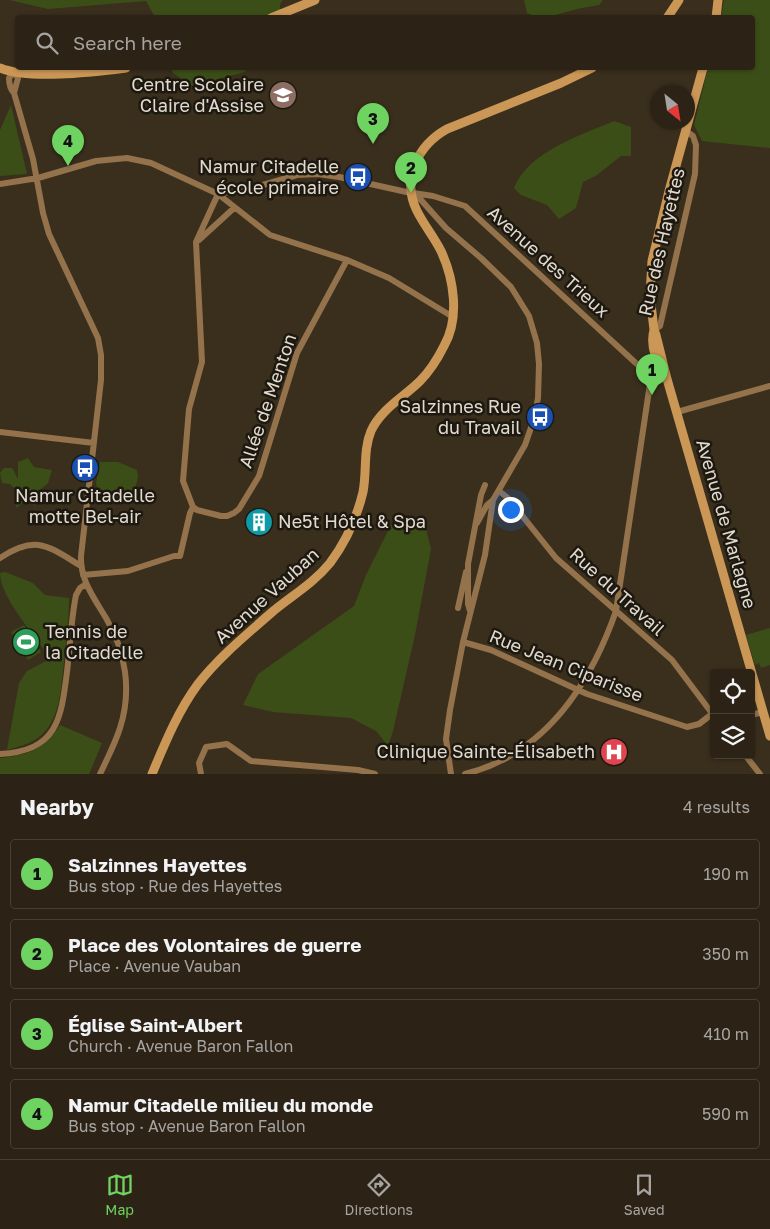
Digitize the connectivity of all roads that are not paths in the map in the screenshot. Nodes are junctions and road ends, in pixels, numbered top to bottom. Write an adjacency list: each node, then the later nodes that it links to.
1 (315, 0): 4 (main road)
2 (678, 0): 5 (main road)
3 (718, 0): 6 (main road)
4 (278, 15)
5 (669, 15)
6 (716, 15)
7 (0, 68): 11 (main road)
8 (99, 70): 11 (main road)
9 (588, 70): 15 (main road, Avenue Vauban)
10 (702, 70): 12 (main road, Avenue de Marlagne)
11 (14, 72): 13 (street)
12 (686, 131): 21 (main road, Avenue de Marlagne); 21 (street, Rue des Hayettes)
13 (38, 178): 14 (street); 16 (street); 28 (street)
14 (0, 184)
15 (411, 193): 16 (street, Avenue des Trieux); 20 (main road, Avenue Vauban); 22 (street, Avenue des Trieux); 30 (street)
16 (218, 194): 17 (street); 18 (street)
17 (234, 208): 18 (street); 19 (street)
18 (196, 242): 32 (street)
19 (347, 260): 20 (street); 32 (street, Allée de Menton)
20 (453, 317): 52 (main road, Avenue Vauban)
21 (654, 330): 23 (main road, Avenue de Marlagne)
22 (645, 371): 23 (street); 24 (street, Avenue des Trieux)
23 (663, 371): 24 (street); 26 (main road, Avenue de Marlagne)
24 (651, 377): 40 (street)
25 (770, 386): 26 (street)
26 (677, 412): 44 (main road, Avenue de Marlagne)
27 (0, 432): 28 (street)
28 (94, 443): 36 (street)
29 (485, 485): 33 (street)
30 (499, 491): 31 (street); 40 (street, Rue du Travail)
31 (494, 500): 33 (street); 41 (street)
32 (193, 507): 37 (street)
33 (475, 526): 35 (street)
34 (0, 558): 36 (street)
35 (468, 564): 39 (street); 41 (street)
36 (81, 566): 37 (street)
37 (83, 575): 38 (street)
38 (86, 584): 49 (street); 51 (street)
39 (458, 608)
40 (616, 611): 43 (street); 45 (street, Rue du Travail)
41 (470, 614): 42 (street)
42 (463, 642): 43 (street, Rue Jean Ciparisse); 55 (street)
43 (577, 689): 47 (street, Rue Jean Ciparisse); 56 (street)
44 (763, 712): 46 (street); 48 (main road, Avenue de Marlagne)
45 (712, 714)
46 (755, 714)
47 (710, 717)
48 (770, 736)
49 (0, 754)
50 (748, 759): 57 (street)
51 (100, 774)
52 (152, 774)
53 (201, 774): 54 (street)
54 (375, 774)
55 (451, 774)
56 (465, 774)
57 (760, 774)

